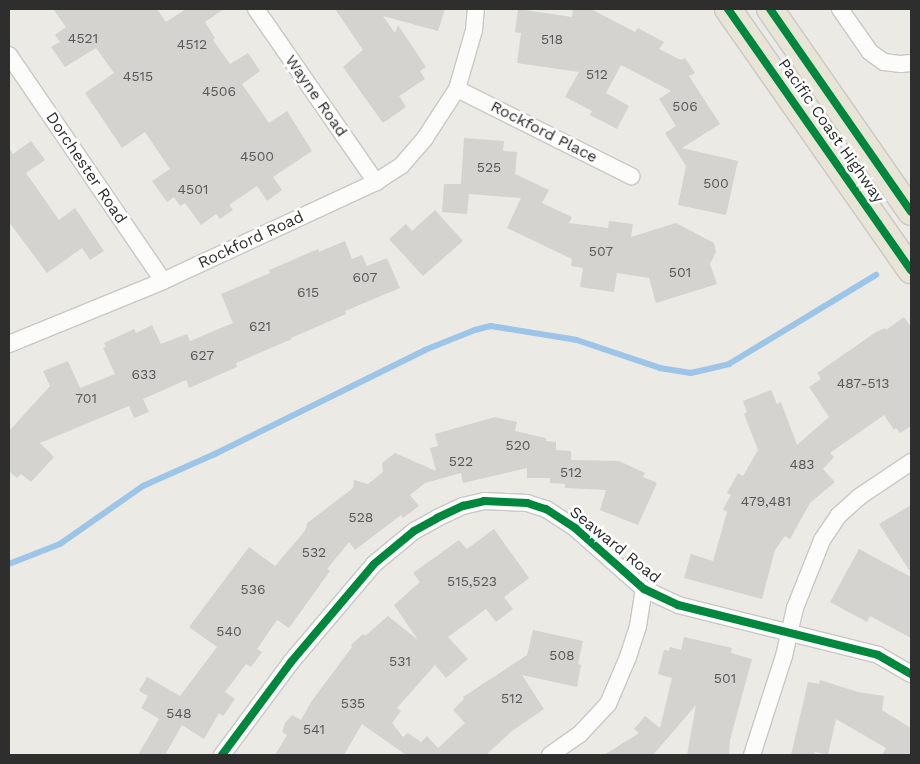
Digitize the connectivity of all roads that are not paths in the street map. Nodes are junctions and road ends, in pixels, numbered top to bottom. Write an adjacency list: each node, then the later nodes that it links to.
1 (256, 9): 10 (street, Wayne Road)
2 (476, 9): 8 (street, Rockford Road)
3 (728, 9): 12 (highway, Pacific Coast Highway)
4 (770, 9): 11 (highway, Pacific Coast Highway)
5 (840, 9): 7 (street)
6 (9, 55): 13 (street, Dorchester Road)
7 (911, 63)
8 (458, 89): 9 (street, Rockford Place); 10 (street, Rockford Road)
9 (631, 176)
10 (376, 182): 13 (street, Rockford Road)
11 (911, 212)
12 (911, 270)
13 (163, 281): 14 (street, Rockford Road)
14 (9, 344)
15 (911, 462): 17 (street)
16 (644, 590): 17 (street, Seaward Road); 19 (street, Seaward Road); 20 (street)
17 (788, 632): 18 (street, Seaward Road); 21 (street)
18 (911, 674)
19 (222, 755)
20 (550, 755)
21 (752, 755)

